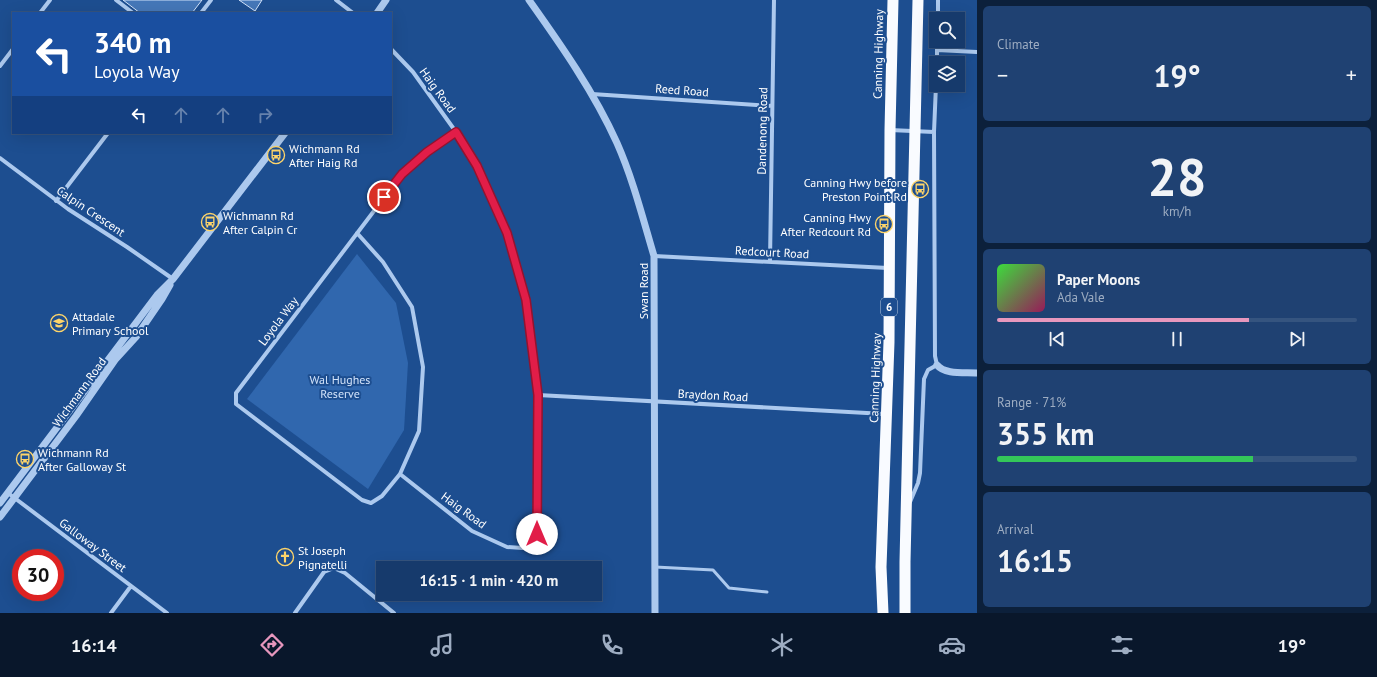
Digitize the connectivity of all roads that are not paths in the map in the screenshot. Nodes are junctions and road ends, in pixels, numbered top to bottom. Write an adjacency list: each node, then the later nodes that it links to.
1 (50, 0): 11 (street)
2 (116, 0): 12 (street)
3 (211, 0): 13 (street)
4 (336, 0): 14 (street)
5 (386, 0): 15 (street)
6 (529, 0): 24 (street, Swan Road)
7 (774, 0): 25 (street, Dandenong Road)
8 (893, 0): 26 (highway, Canning Highway / 6)
9 (918, 0): 27 (highway, 6)
10 (938, 0): 16 (street)
11 (41, 12)
12 (132, 12)
13 (202, 12)
14 (352, 12)
15 (378, 12)
16 (938, 12)
17 (12, 50): 22 (street)
18 (392, 50): 28 (street, Haig Road)
19 (937, 50): 20 (street); 21 (street)
20 (977, 52)
21 (937, 56)
22 (0, 66)
23 (936, 92): 29 (street)
24 (591, 94): 25 (street, Reed Road); 35 (street, Swan Road)
25 (772, 106): 36 (street, Dandenong Road)
26 (890, 130): 27 (street); 37 (highway, Canning Highway / 6)
27 (915, 131): 29 (street); 48 (highway, 6)
28 (456, 132): 34 (street, Loyola Way); 41 (street, Haig Road)
29 (934, 132): 39 (street)
30 (107, 134): 33 (street)
31 (284, 134): 38 (street, Wichmann Road)
32 (0, 158): 33 (street, Calpin Crescent)
33 (56, 201): 38 (street, Calpin Crescent)
34 (357, 233): 44 (street); 44 (street, Loyola Way)
35 (654, 256): 36 (street, Redcourt Road); 42 (street, Swan Road)
36 (770, 261): 37 (street, Redcourt Road)
37 (890, 268): 43 (highway, Canning Highway / 6)
38 (173, 279): 45 (street, Wichmann Road); 46 (street, Wichmann Road)
39 (937, 365): 40 (street); 48 (street)
40 (977, 373)
41 (538, 395): 42 (street, Braydon Road); 44 (street, Haig Road)
42 (655, 402): 43 (street, Braydon Road); 50 (street, Swan Road)
43 (887, 414): 58 (highway, Canning Highway / 6)
44 (400, 474)
45 (8, 493): 46 (street, Galloway Street); 47 (street, Wichmann Road)
46 (14, 498): 49 (street, Wichmann Road); 51 (street, Galloway Street)
47 (0, 503)
48 (906, 511): 59 (highway, 6)
49 (0, 517)
50 (655, 567): 52 (lane); 57 (street, Swan Road)
51 (130, 586): 53 (street); 54 (street, Galloway Street)
52 (767, 592)
53 (111, 613)
54 (167, 613)
55 (295, 613): 56 (street)
56 (394, 613)
57 (655, 613)
58 (883, 613)
59 (906, 613)

